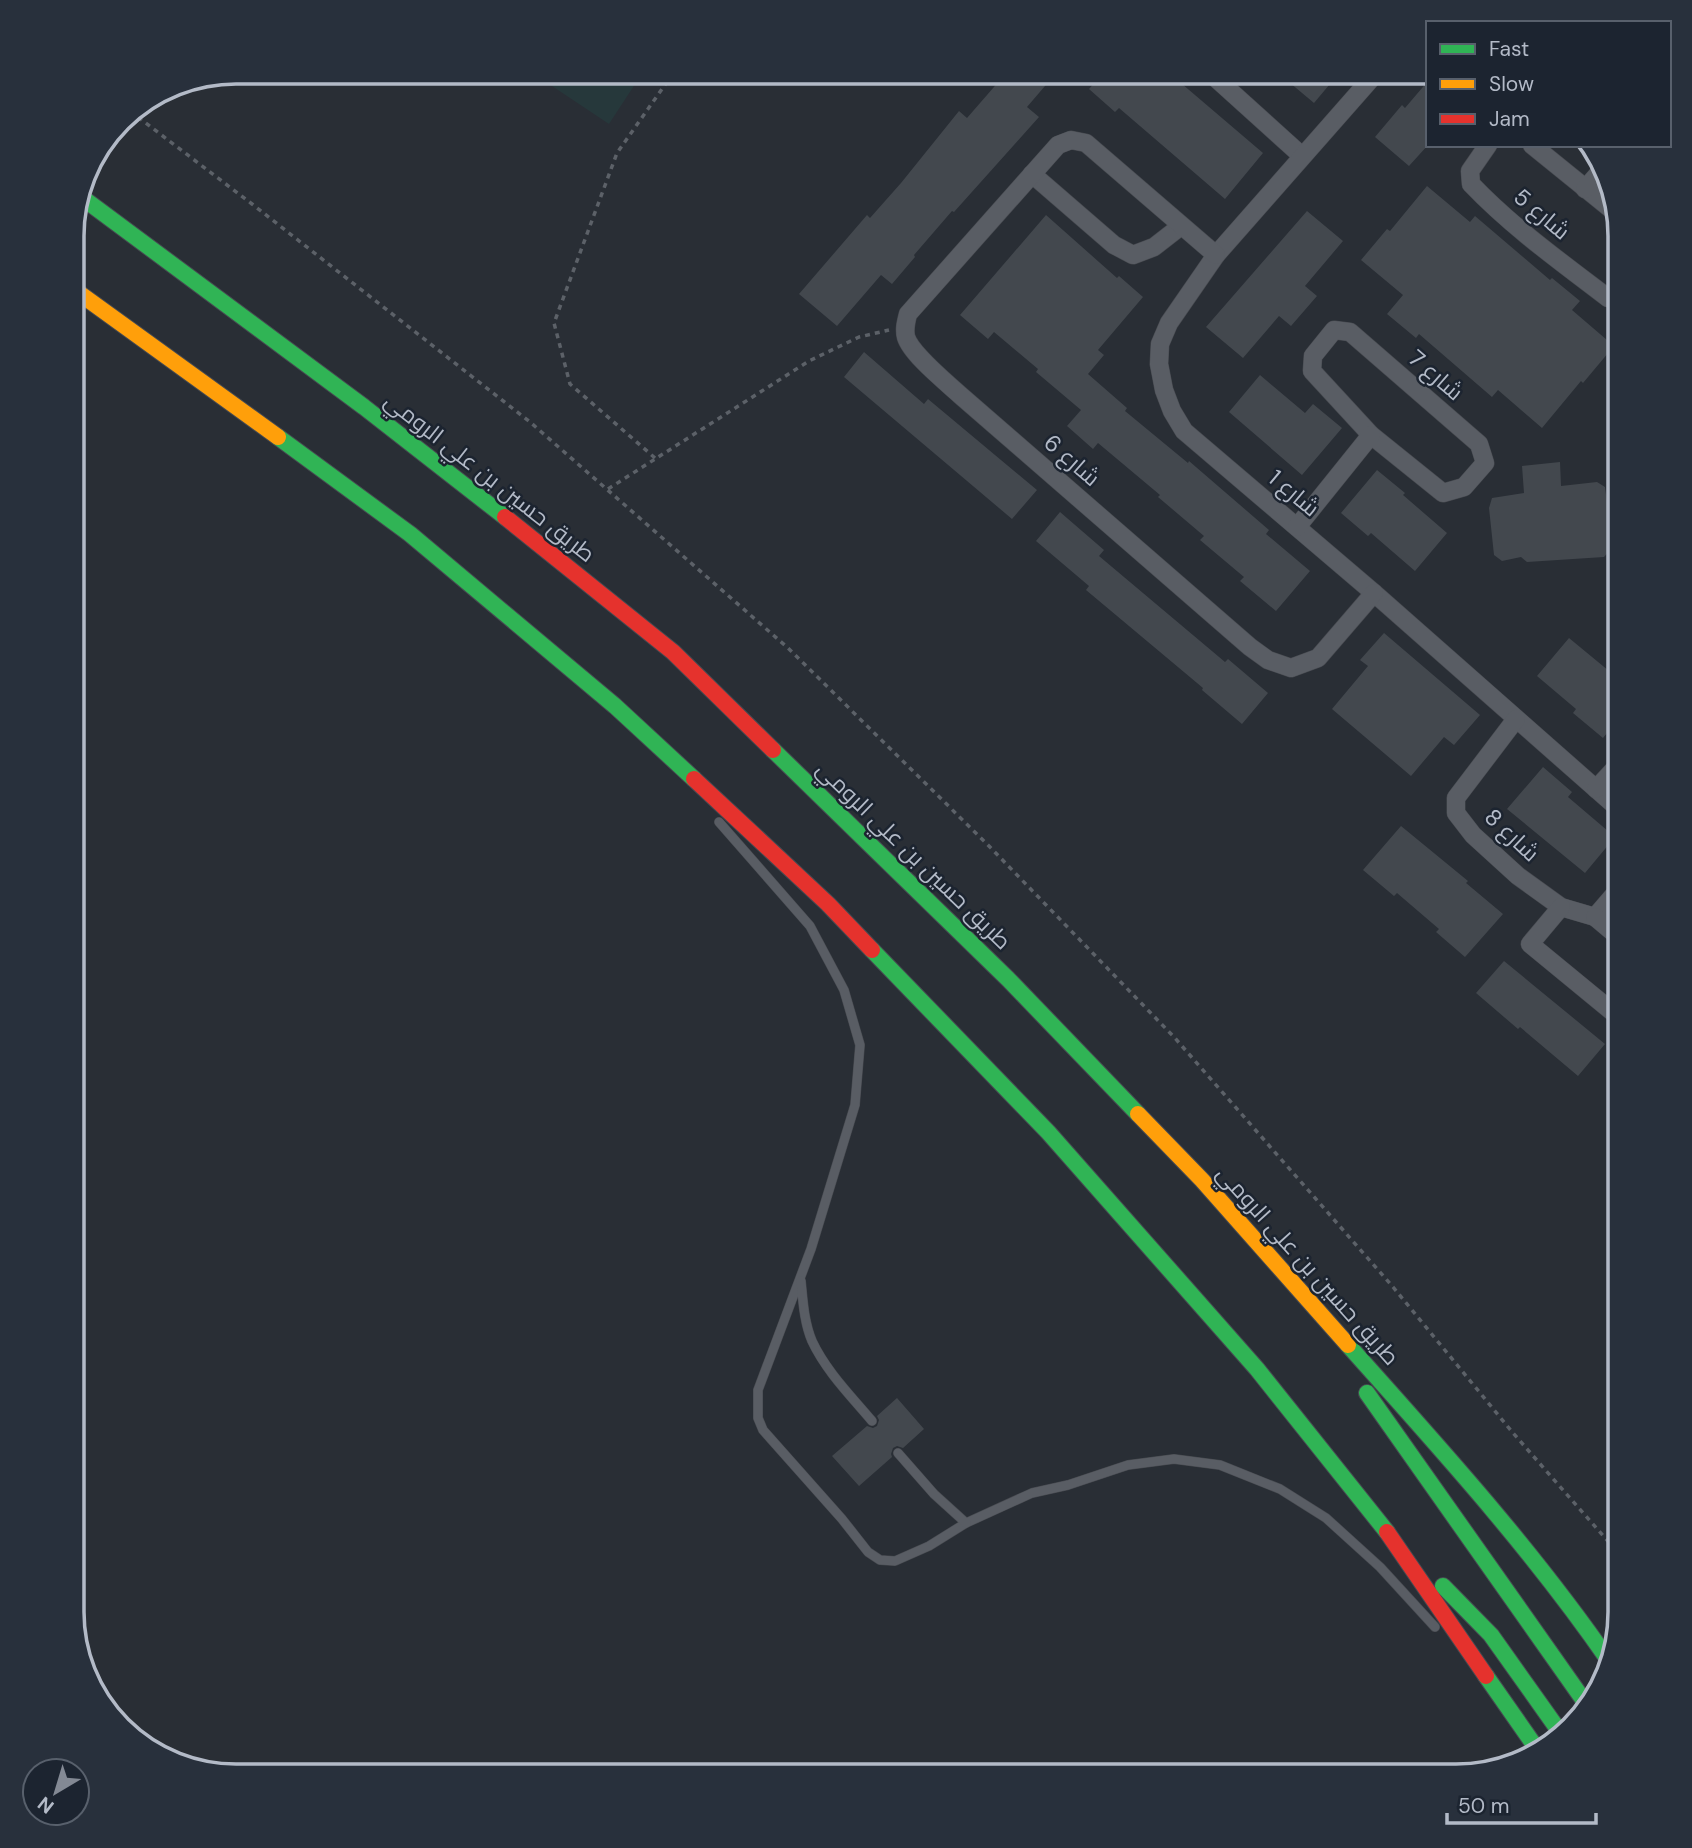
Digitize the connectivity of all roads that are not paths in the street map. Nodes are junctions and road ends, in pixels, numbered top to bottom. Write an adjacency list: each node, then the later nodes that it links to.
1 (1222, 84): 5 (street)
2 (1366, 84): 5 (street, شارع 1)
3 (1487, 147): 14 (street, شارع 5)
4 (1534, 147): 8 (street, شارع 5)
5 (1302, 156): 12 (street, شارع 1)
6 (1032, 174): 11 (street); 11 (street); 17 (street, شارع 6)
7 (1596, 177): 8 (street, شارع 5)
8 (1585, 189): 10 (street, شارع 5)
9 (88, 202): 30 (highway, طريق حسين بن علي الرومي)
10 (1604, 204)
11 (1181, 226): 12 (street)
12 (1216, 255): 16 (street, شارع 1)
13 (84, 296): 18 (highway)
14 (1608, 298)
15 (1371, 435): 15 (street, شارع 7); 16 (street)
16 (1297, 527): 17 (street, شارع 1)
17 (1374, 593): 19 (street, شارع 1)
18 (615, 706): 21 (lane); 34 (highway)
19 (1516, 719): 22 (street, شارع 1); 26 (street, شارع 8)
20 (1608, 776): 22 (street)
21 (690, 789)
22 (1596, 789): 23 (street, شارع 1)
23 (1608, 800)
24 (708, 810): 31 (lane)
25 (1608, 902): 27 (street)
26 (1561, 907): 27 (street, شارع 8); 29 (street)
27 (1595, 917): 28 (street, شارع 8)
28 (1608, 928)
29 (1608, 1008)
30 (1274, 1260): 37 (highway, طريق حسين بن علي الرومي); 39 (highway)
31 (801, 1279): 32 (lane); 35 (lane)
32 (872, 1421)
33 (898, 1452): 35 (lane)
34 (1379, 1520): 40 (highway); 41 (highway)
35 (966, 1523): 36 (lane)
36 (1440, 1633)
37 (1602, 1651)
38 (1465, 1664): 42 (lane)
39 (1581, 1697)
40 (1556, 1726)
41 (1531, 1743)
42 (1531, 1744)

